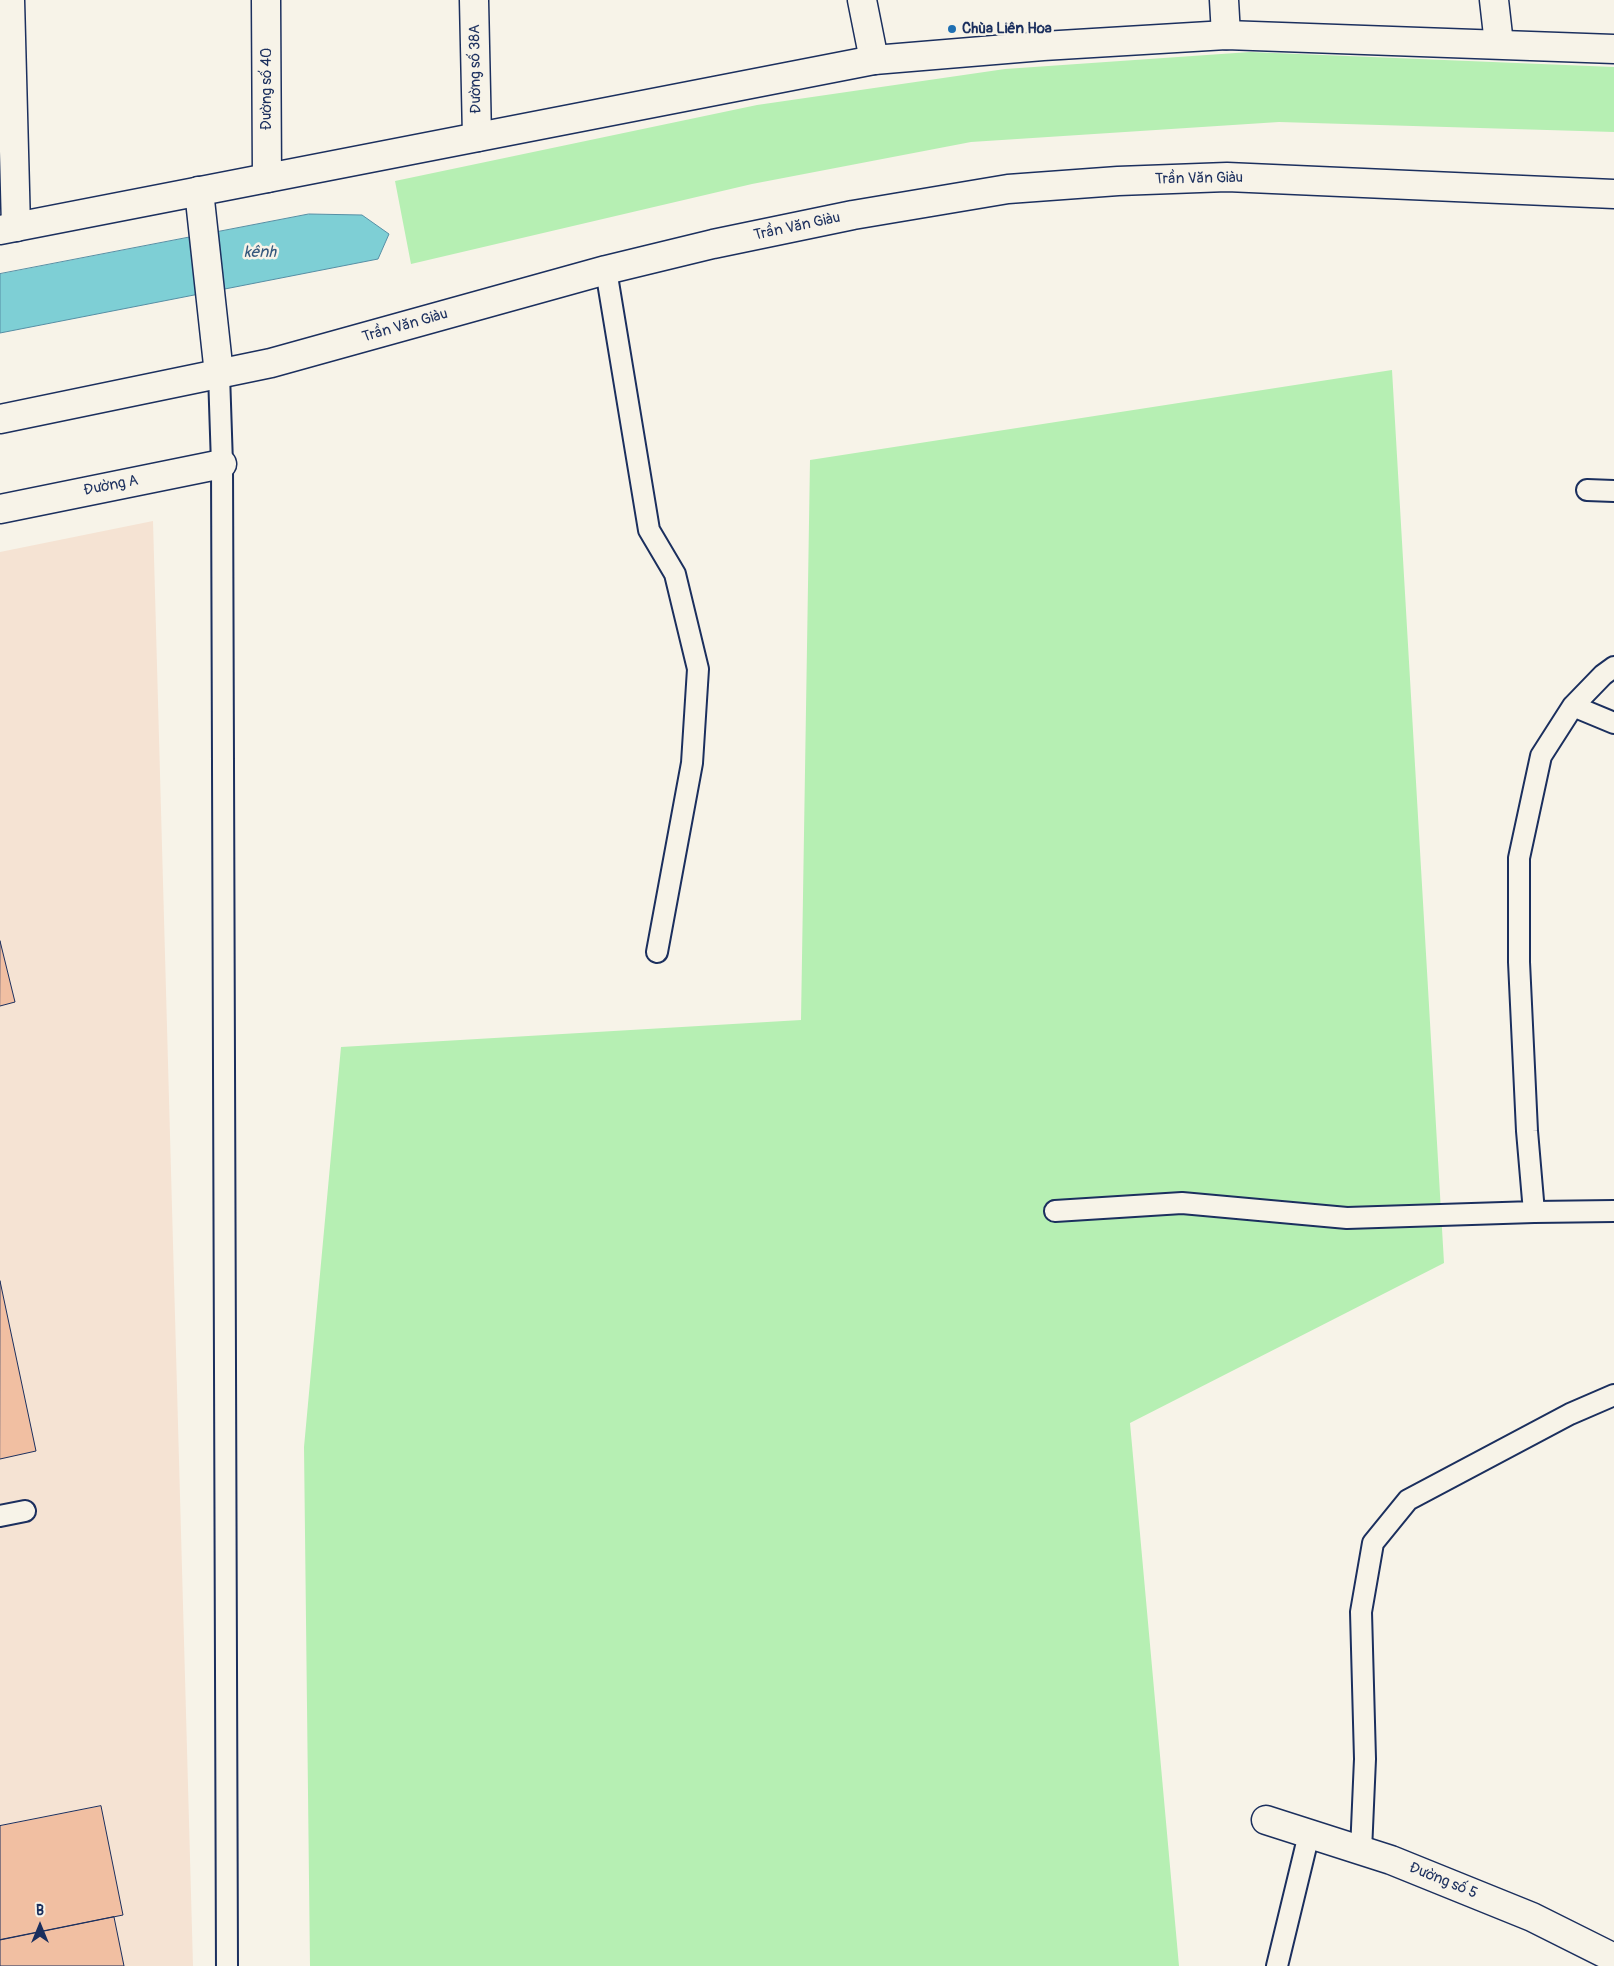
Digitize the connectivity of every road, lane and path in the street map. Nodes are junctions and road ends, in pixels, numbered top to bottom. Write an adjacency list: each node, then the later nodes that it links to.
1 (10, 0): 15 (main road)
2 (266, 0): 12 (main road, Đường số 40)
3 (474, 0): 11 (main road, Đường số 38A)
4 (862, 0): 10 (main road)
5 (1224, 0): 7 (main road)
6 (1494, 0): 8 (main road)
7 (1226, 35): 8 (main road); 10 (main road)
8 (1499, 44): 9 (main road)
9 (1614, 49)
10 (874, 60): 11 (main road)
11 (477, 137): 12 (main road)
12 (267, 178): 14 (main road)
13 (1614, 194): 16 (main road, Trần Văn Giàu)
14 (200, 203): 15 (main road); 17 (main road)
15 (8, 228)
16 (606, 270): 17 (main road, Trần Văn Giàu); 26 (lane)
17 (220, 374): 18 (main road, Trần Văn Giàu); 19 (lane)
18 (0, 419)
19 (222, 464): 22 (main road, Đường A); 37 (lane)
20 (1587, 490): 21 (lane)
21 (1614, 491)
22 (0, 509)
23 (1614, 667): 24 (lane)
24 (1572, 706): 25 (lane); 29 (lane)
25 (1614, 723)
26 (657, 952)
27 (1055, 1211): 29 (lane)
28 (1614, 1211): 29 (lane)
29 (1534, 1212)
30 (1614, 1395): 35 (lane)
31 (25, 1511): 32 (lane)
32 (0, 1516)
33 (1266, 1820): 34 (main road, Đường số 5)
34 (1309, 1834): 35 (main road, Đường số 5); 38 (lane)
35 (1361, 1851): 36 (main road, Đường số 5)
36 (1614, 1958)
37 (227, 1966)
38 (1277, 1966)

